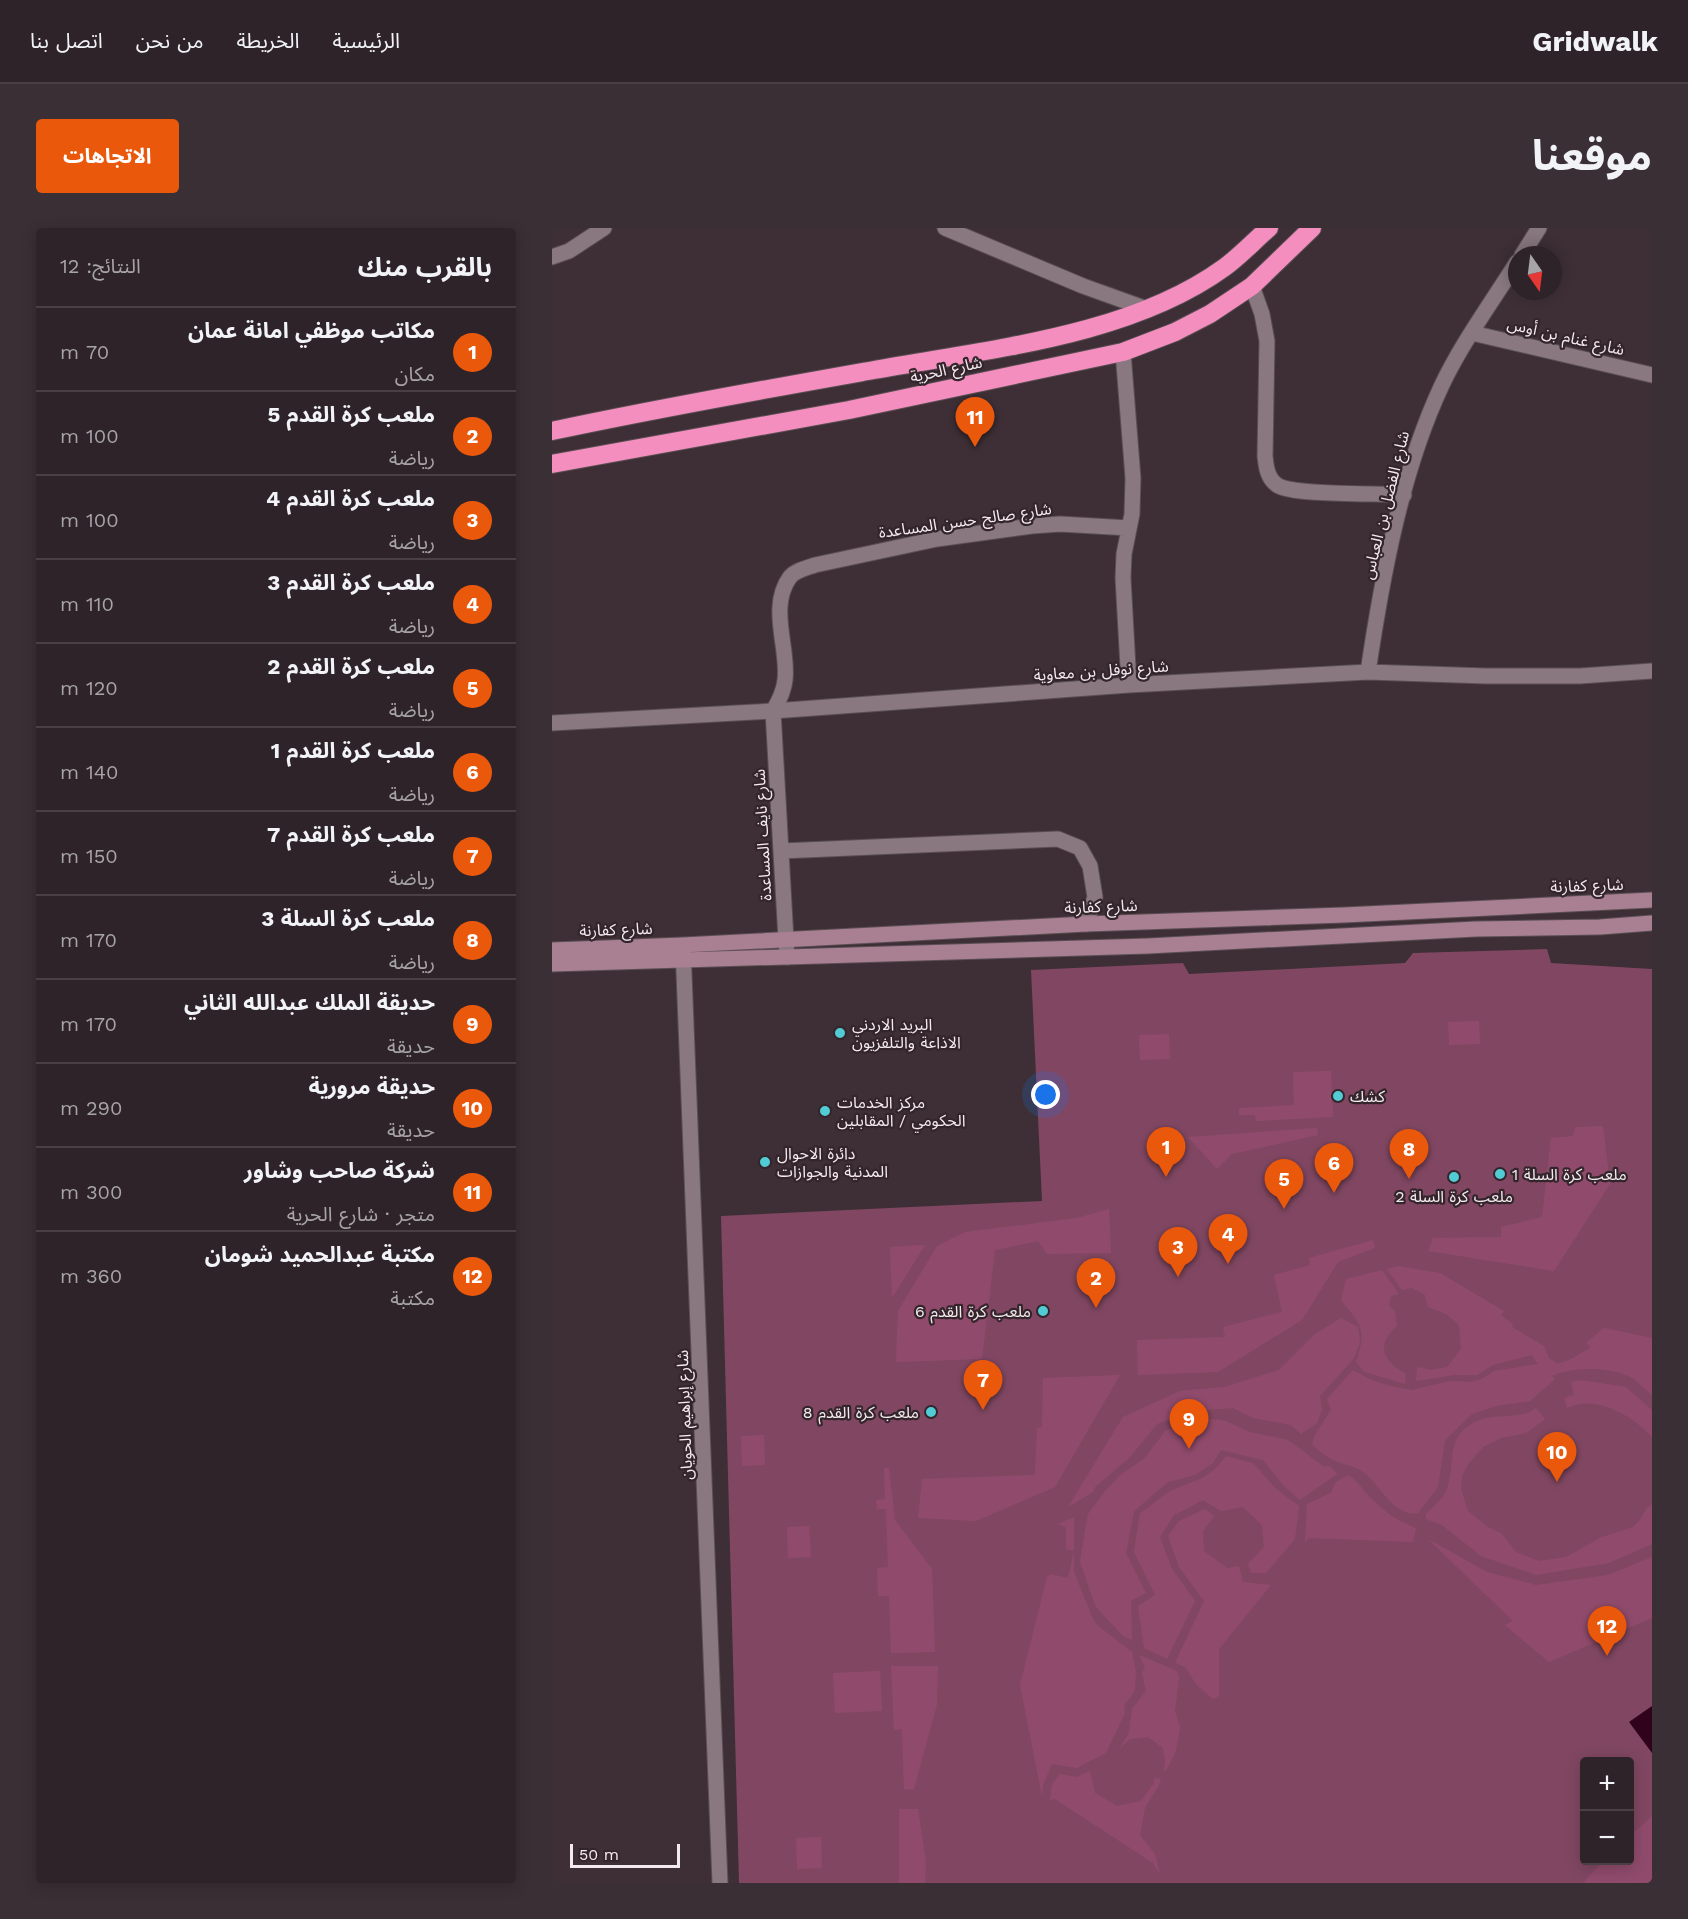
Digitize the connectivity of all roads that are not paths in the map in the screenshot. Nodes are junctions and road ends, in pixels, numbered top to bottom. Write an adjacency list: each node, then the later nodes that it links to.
1 (604, 228): 7 (street)
2 (945, 228): 10 (street)
3 (1269, 228): 10 (highway, شارع الحرية)
4 (1312, 228): 9 (highway, شارع الحرية)
5 (1539, 228): 6 (street)
6 (1528, 246)
7 (552, 256)
8 (1508, 276): 11 (street, شارع الفضل بن العباس)
9 (1252, 286): 12 (highway, شارع الحرية); 16 (street)
10 (1148, 309): 14 (highway, شارع الحرية)
11 (1472, 333): 13 (street, شارع غنام بن أوس); 16 (street, شارع الفضل بن العباس)
12 (1123, 352): 15 (highway, شارع الحرية); 17 (street)
13 (1652, 375)
14 (552, 431)
15 (552, 464)
16 (1404, 495): 19 (street, شارع الفضل بن العباس)
17 (1129, 528): 20 (street); 21 (street, شارع صالح حسن المساعدة)
18 (1652, 671): 19 (street, شارع نوفل بن معاوية)
19 (1368, 672): 20 (street, شارع نوفل بن معاوية)
20 (1129, 685): 21 (street, شارع نوفل بن معاوية)
21 (773, 711): 22 (street, شارع نوفل بن معاوية); 23 (street, شارع نايف المساعدة)
22 (552, 723)
23 (781, 850): 26 (street); 27 (street, شارع نايف المساعدة)
24 (1652, 900): 26 (street, شارع كفارنة)
25 (1652, 923): 30 (street, شارع كفارنة)
26 (1086, 924): 27 (street, شارع كفارنة)
27 (786, 940): 29 (street, شارع كفارنة); 30 (street, شارع نايف المساعدة)
28 (552, 950): 29 (street, شارع كفارنة)
29 (683, 952): 30 (street, شارع كفارنة); 31 (street, شارع كفارنة); 32 (street, شارع إبراهيم الحويان)
30 (787, 957)
31 (552, 964)
32 (720, 1883)

